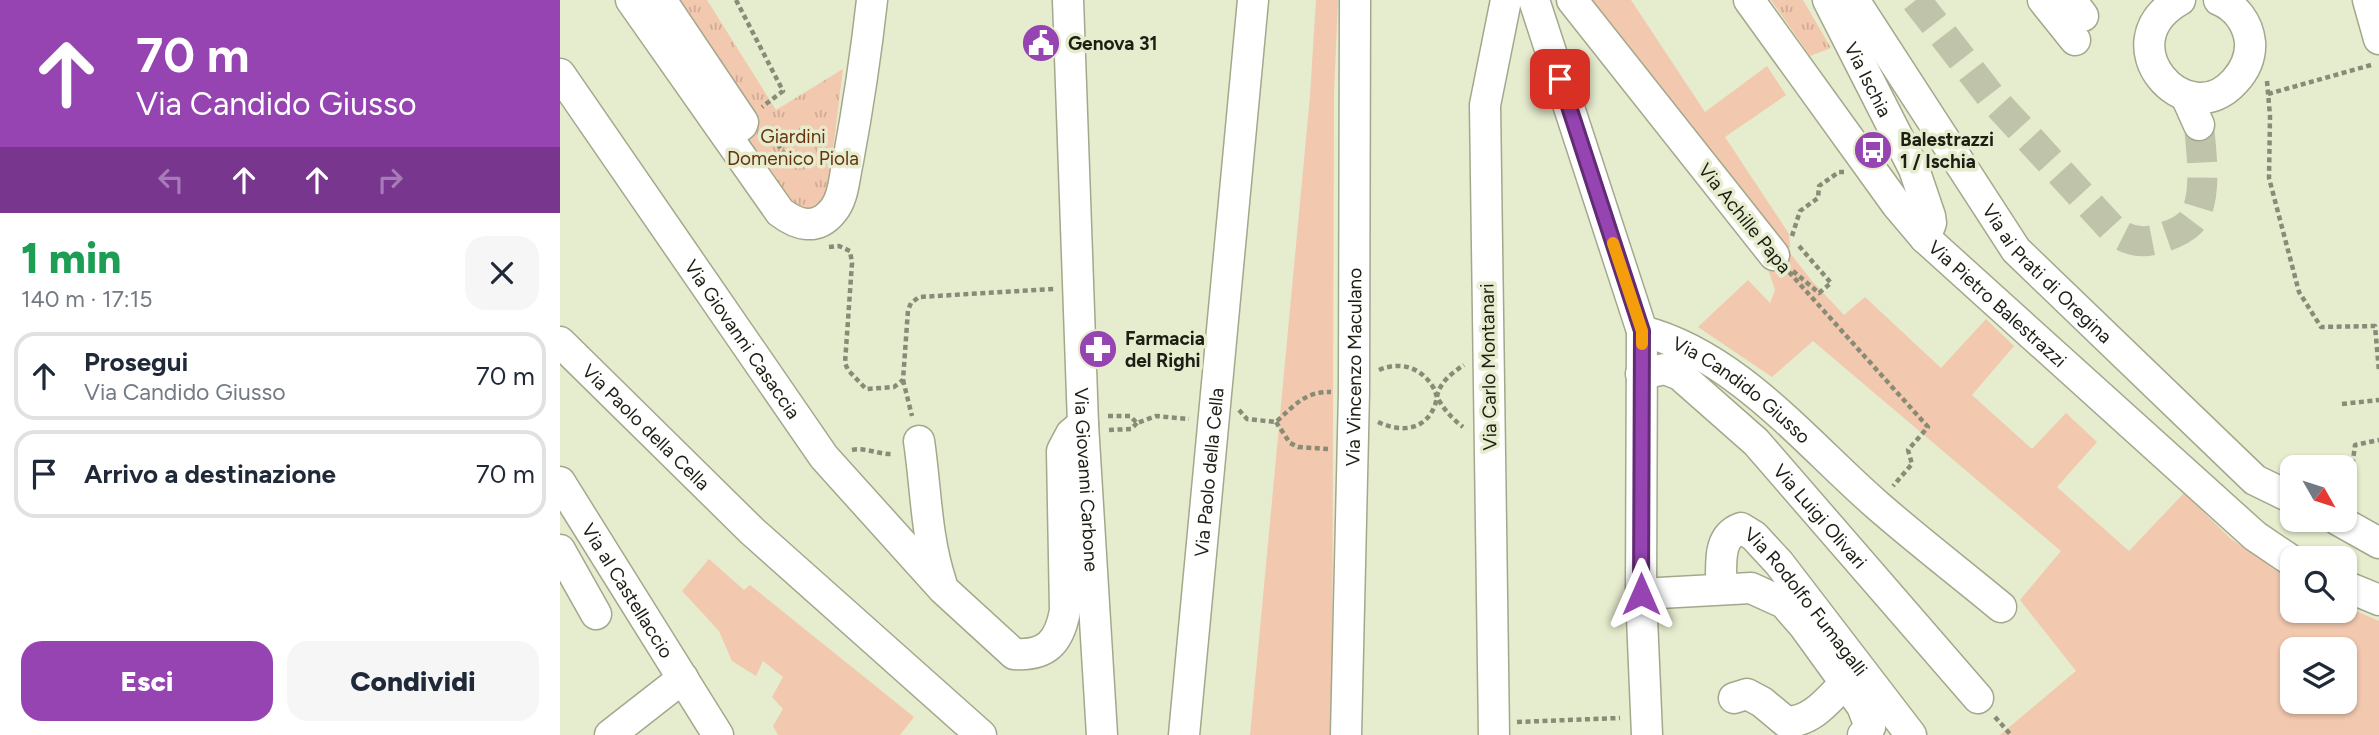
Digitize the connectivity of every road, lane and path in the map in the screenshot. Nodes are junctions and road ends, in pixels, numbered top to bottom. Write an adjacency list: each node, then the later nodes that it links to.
1 (736, 0): 24 (path)
2 (872, 0): 24 (street)
3 (1068, 0): 49 (street, Via Giovanni Carbone)
4 (1253, 0): 81 (street, Via Paolo della Cella)
5 (1355, 0): 82 (street, Via Vincenzo Maculano)
6 (1506, 0): 76 (street, Via Carlo Montanari)
7 (1534, 0): 32 (street)
8 (1573, 0): 30 (street, Via Achille Papa)
9 (1749, 0): 28 (street, Via Pietro Balestrazzi)
10 (1828, 0): 28 (street, Via Ischia)
11 (1854, 0): 57 (street, Via ai Prati di Oregina)
12 (2043, 0): 17 (street)
13 (2180, 0): 23 (street)
14 (2368, 0): 18 (street)
15 (2222, 1): 23 (street)
16 (647, 3): 24 (street)
17 (2076, 19)
18 (2379, 39)
19 (2379, 63): 22 (path)
20 (560, 74): 56 (street, Via Giovanni Casaccia)
21 (2267, 80): 22 (path)
22 (2268, 94): 35 (path)
23 (2186, 96): 25 (street)
24 (742, 123): 26 (path)
25 (2199, 125)
26 (774, 167)
27 (1846, 172): 30 (path)
28 (1926, 237): 63 (street, Via Pietro Balestrazzi)
29 (824, 241): 38 (path)
30 (1781, 264): 59 (path, Via Achille Papa)
31 (1056, 289): 38 (path)
32 (1642, 331): 37 (street); 59 (street, Via Candido Giusso)
33 (560, 342): 79 (street, Via Paolo della Cella)
34 (1473, 358): 40 (path)
35 (2379, 371)
36 (1377, 372): 40 (path)
37 (1641, 374): 67 (street); 74 (street, Via Luigi Olivari)
38 (903, 380): 53 (path)
39 (1339, 392): 47 (path)
40 (1437, 397): 46 (path); 51 (path)
41 (2379, 400): 42 (path)
42 (2343, 404)
43 (1130, 416): 48 (path)
44 (1247, 419): 47 (path)
45 (1199, 420): 48 (path)
46 (1373, 421)
47 (1276, 422): 54 (path)
48 (1136, 423): 50 (path)
49 (1083, 424): 64 (street, Via Giovanni Casaccia); 80 (street, Via Giovanni Carbone)
50 (1131, 429)
51 (1466, 430)
52 (2379, 440): 55 (path)
53 (919, 441): 56 (path); 64 (street)
54 (1338, 449)
55 (2354, 455)
56 (824, 457): 64 (street, Via Giovanni Casaccia)
57 (2280, 492)
58 (564, 497): 71 (street, Via al Castellaccio)
59 (1877, 506): 69 (street, Via Candido Giusso)
60 (2357, 530): 61 (street)
61 (2379, 543)
62 (560, 550): 70 (street, Via al Castellaccio)
63 (2280, 554)
64 (943, 589)
65 (1721, 589): 67 (street, Via Rodolfo Fumagalli); 72 (street, Via Rodolfo Fumagalli); 84 (street, Via Rodolfo Fumagalli)
66 (2357, 591): 68 (street)
67 (1641, 594): 75 (street)
68 (2379, 600)
69 (2001, 607)
70 (596, 614)
71 (683, 678): 77 (street, Via al Castellaccio); 78 (street, Via al Castellaccio)
72 (1845, 683): 73 (street, Via Rodolfo Fumagalli); 83 (street, Via Rodolfo Fumagalli)
73 (1734, 698)
74 (1978, 698)
75 (1646, 726): 76 (path)
76 (1494, 729)
77 (610, 735)
78 (718, 735)
79 (981, 735)
80 (1102, 735)
81 (1184, 735)
82 (1346, 735)
83 (1863, 735)
84 (1911, 735)

